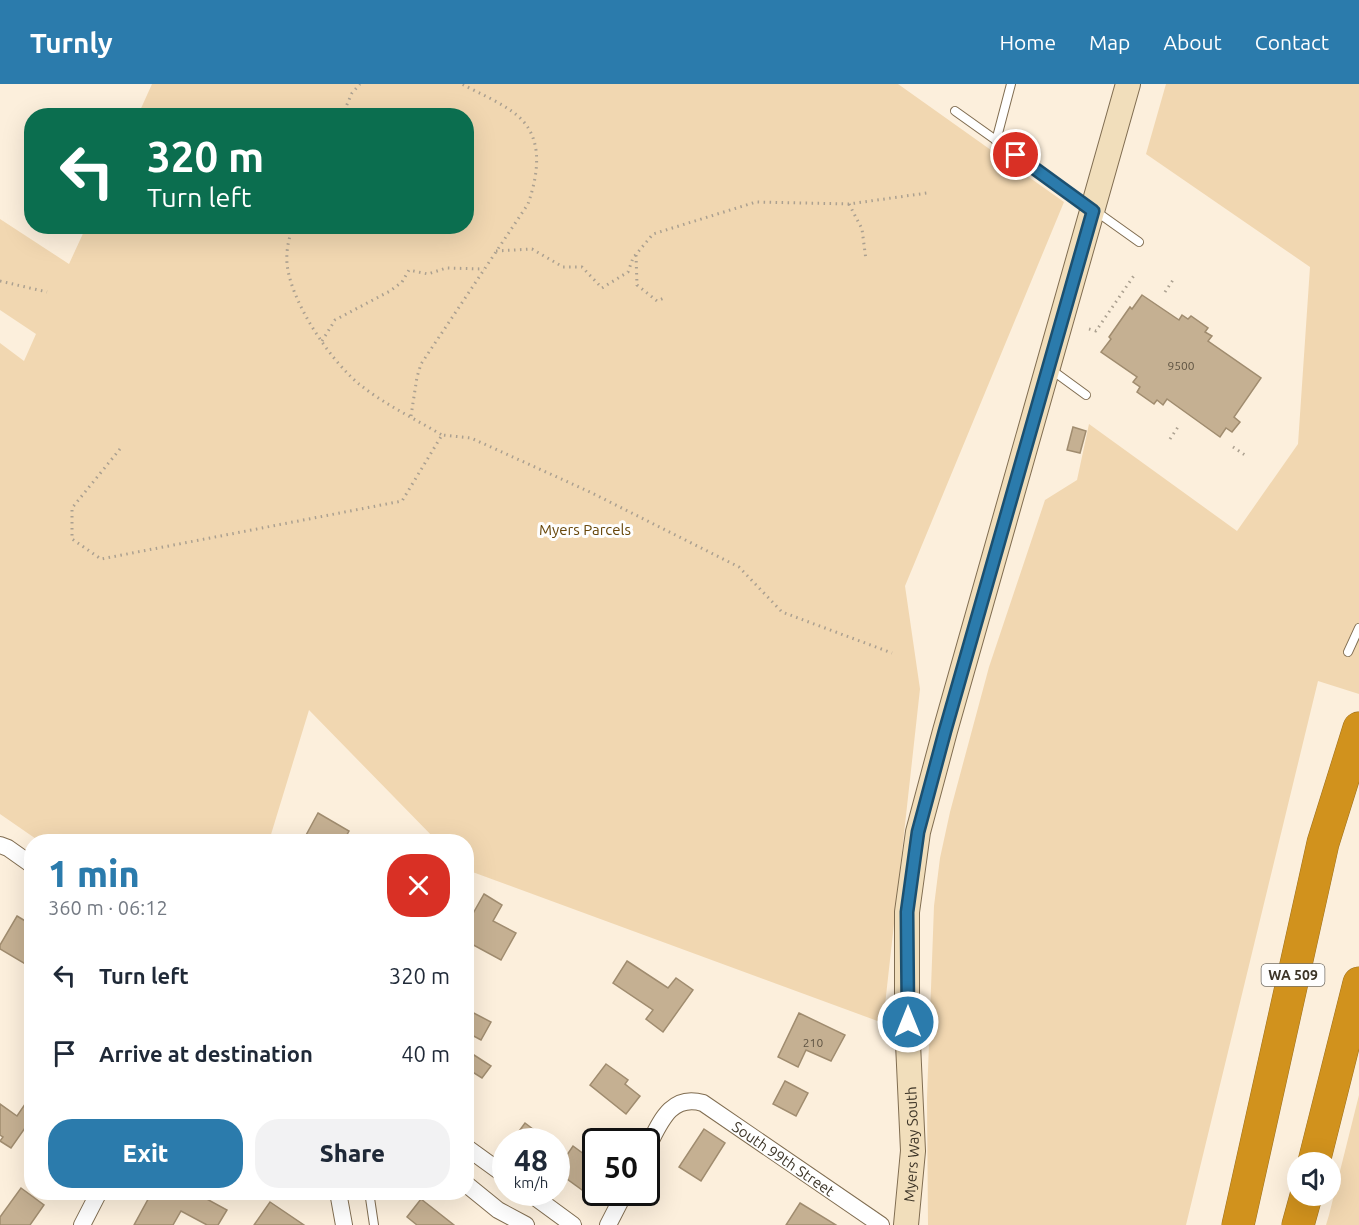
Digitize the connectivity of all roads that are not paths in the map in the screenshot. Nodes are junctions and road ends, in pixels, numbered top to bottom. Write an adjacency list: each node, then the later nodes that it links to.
1 (1011, 84): 4 (lane)
2 (1128, 84): 5 (main road, Myers Way South)
3 (955, 111): 4 (lane)
4 (996, 141): 5 (lane)
5 (1093, 211): 6 (lane); 7 (main road, Myers Way South)
6 (1139, 242)
7 (1049, 368): 8 (lane); 35 (main road, Myers Way South)
8 (1086, 395)
9 (1359, 628): 10 (lane)
10 (1348, 652)
11 (1359, 728): 36 (highway, WA 509)
12 (0, 845): 13 (street)
13 (24, 859)
14 (1359, 983): 16 (highway)
15 (658, 1128): 34 (street, South 99th Street)
16 (1317, 1152)
17 (474, 1154): 18 (street)
18 (492, 1166)
19 (474, 1190): 26 (street)
20 (95, 1200): 27 (street)
21 (339, 1200): 28 (street)
22 (370, 1200): 29 (lane)
23 (547, 1206): 32 (street)
24 (618, 1206): 33 (street)
25 (1303, 1206): 37 (highway)
26 (498, 1210): 30 (street); 31 (street)
27 (82, 1225)
28 (344, 1225)
29 (374, 1225)
30 (507, 1225)
31 (526, 1225)
32 (573, 1225)
33 (608, 1225)
34 (881, 1225)
35 (906, 1225)
36 (1238, 1225)
37 (1298, 1225)

